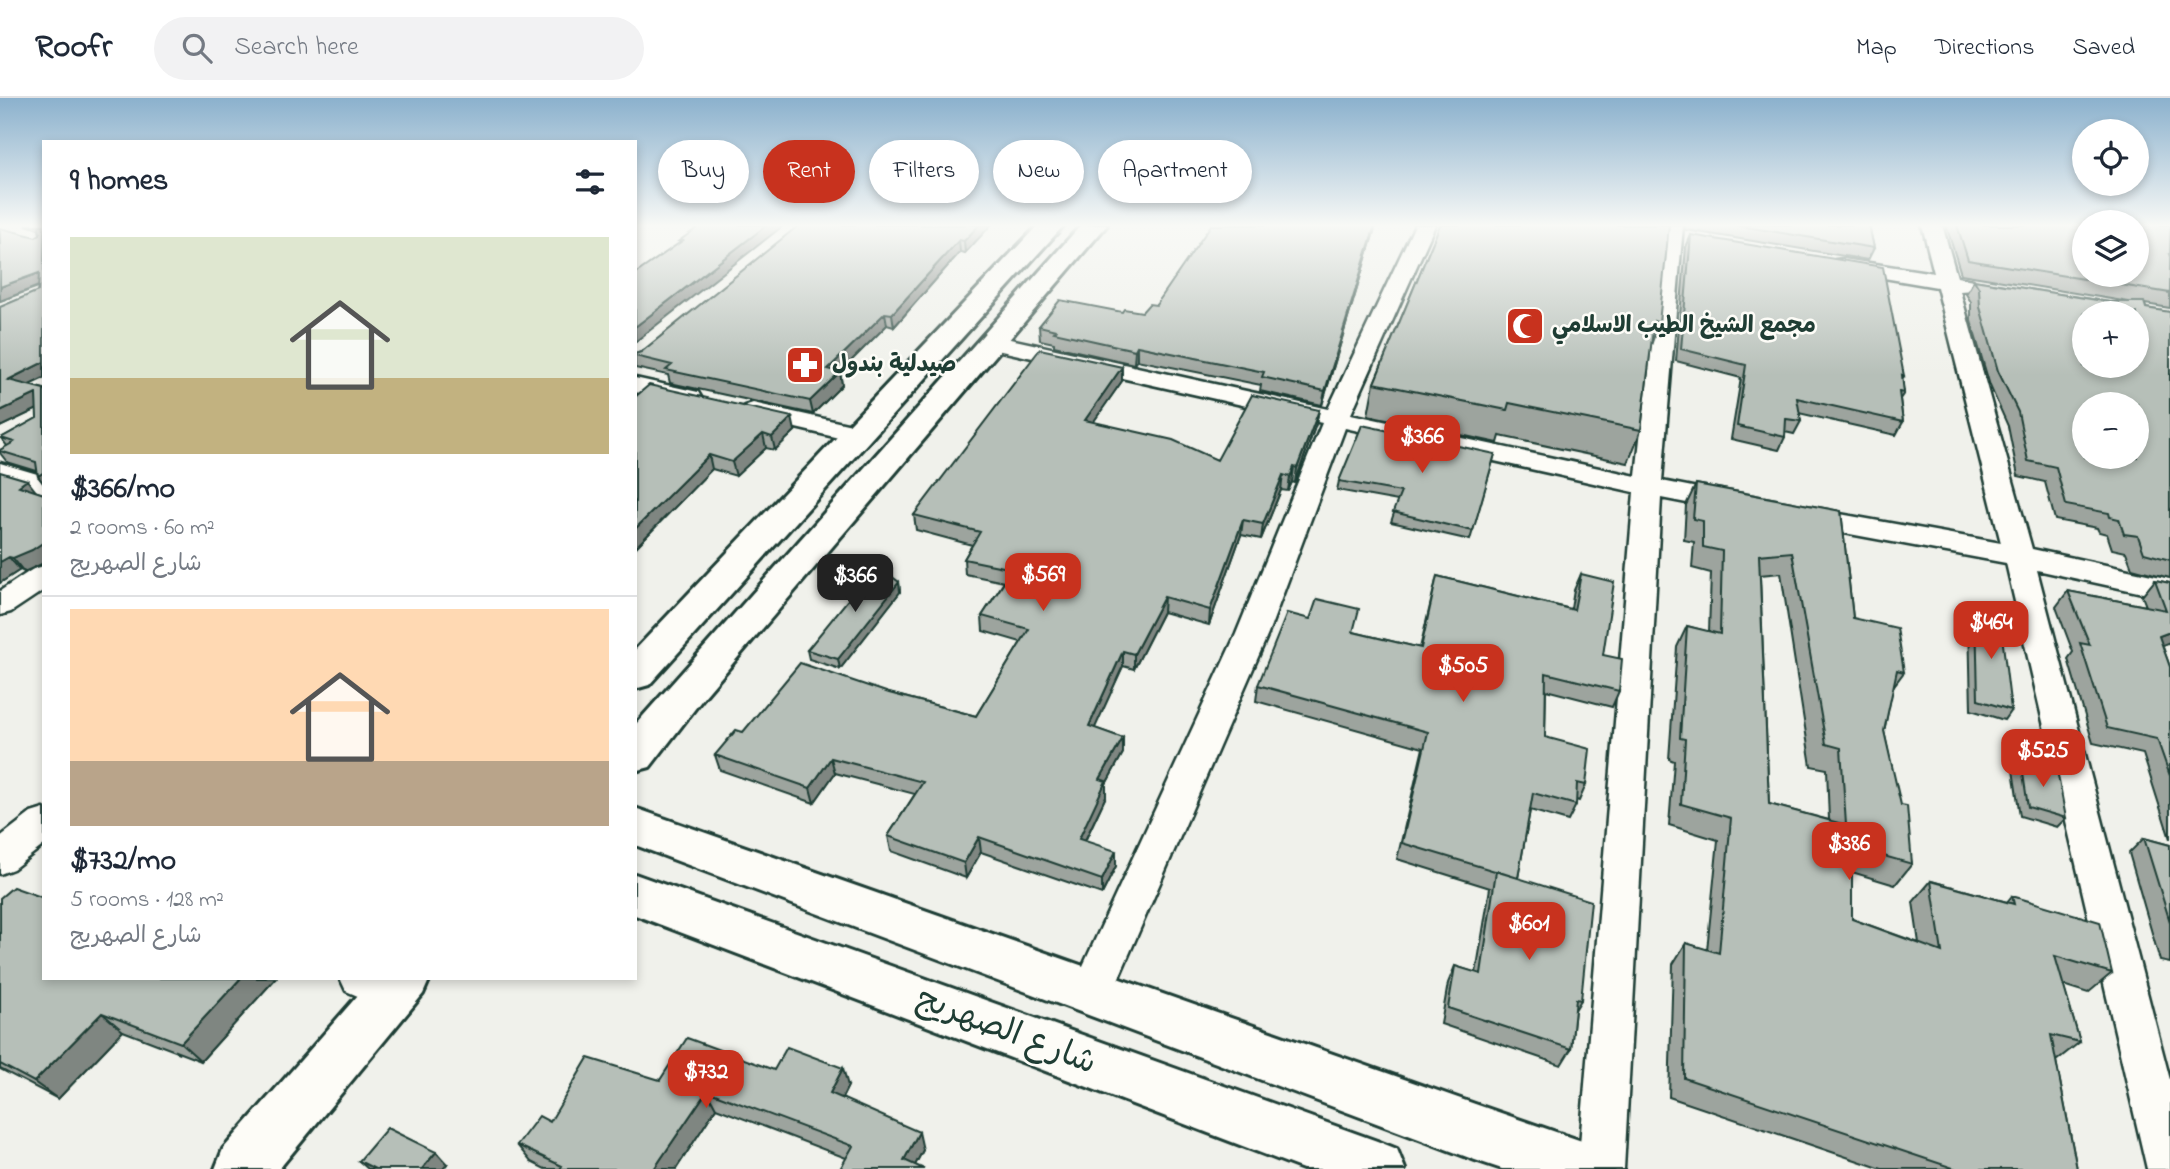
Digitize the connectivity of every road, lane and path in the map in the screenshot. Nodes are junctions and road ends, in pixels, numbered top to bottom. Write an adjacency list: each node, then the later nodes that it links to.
1 (1005, 275): 12 (main road)
2 (1051, 275): 9 (main road)
3 (1402, 275): 11 (street)
4 (1671, 275): 15 (street)
5 (1904, 275): 7 (street)
6 (1946, 275): 7 (street)
7 (1948, 282): 8 (street); 18 (street)
8 (1987, 289)
9 (992, 342): 11 (street); 23 (main road)
10 (637, 385): 12 (street)
11 (1336, 419): 15 (street); 27 (street)
12 (856, 434): 22 (main road)
13 (0, 471): 14 (street)
14 (42, 484)
15 (1648, 487): 16 (street); 31 (street)
16 (1754, 507)
17 (1781, 512): 18 (street)
18 (2020, 556): 20 (street); 32 (street)
19 (42, 577): 21 (street)
20 (2170, 589)
21 (0, 605)
22 (637, 673)
23 (637, 753)
24 (637, 827): 27 (main road)
25 (637, 895): 29 (main road, شارع الصهريج)
26 (386, 983): 28 (main road)
27 (1093, 992): 30 (main road)
28 (243, 1169)
29 (1377, 1169)
30 (1585, 1169)
31 (1601, 1169)
32 (2170, 1169)

